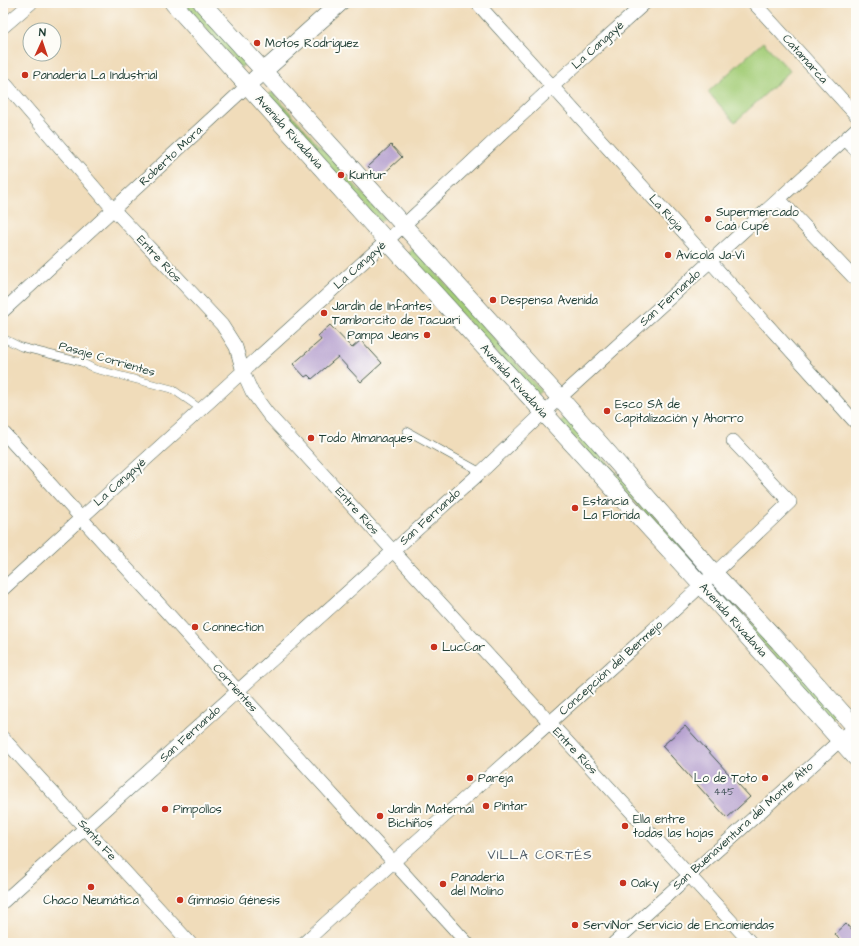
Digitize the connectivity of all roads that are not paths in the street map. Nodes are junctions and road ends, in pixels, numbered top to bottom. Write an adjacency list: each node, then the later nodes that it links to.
1 (31, 3): 8 (street)
2 (173, 3): 11 (street, Avenida Rivadavia)
3 (202, 3): 9 (street, Avenida Rivadavia)
4 (340, 3): 9 (street, Roberto Mora)
5 (477, 3): 12 (street, La Rioja)
6 (645, 3): 12 (street, La Cangayé)
7 (754, 3): 13 (street, Catamarca)
8 (3, 28)
9 (263, 72): 11 (street, Roberto Mora); 19 (street, Avenida Rivadavia)
10 (3, 81): 18 (street, Entre Ríos)
11 (247, 86): 18 (street, Roberto Mora); 20 (street, Avenida Rivadavia)
12 (553, 86): 19 (street, La Cangayé); 21 (street, La Rioja)
13 (856, 115)
14 (856, 129): 15 (street, San Fernando)
15 (846, 139): 16 (street); 17 (street, San Fernando)
16 (856, 150)
17 (779, 199): 21 (street, San Fernando); 22 (street)
18 (113, 209): 23 (street, Roberto Mora); 25 (street, Entre Ríos)
19 (403, 226): 20 (street, La Cangayé); 26 (street, Avenida Rivadavia)
20 (387, 241): 25 (street, La Cangayé); 28 (street, Avenida Rivadavia)
21 (709, 262): 26 (street, San Fernando); 29 (street, La Rioja)
22 (856, 280)
23 (3, 311)
24 (3, 338): 27 (lane, Pasaje Corrientes)
25 (243, 372): 27 (street, La Cangayé); 35 (street, Entre Ríos)
26 (560, 398): 28 (street, San Fernando); 36 (street, Avenida Rivadavia)
27 (201, 408): 34 (street, La Cangayé)
28 (543, 413): 33 (street, San Fernando); 37 (street, Avenida Rivadavia)
29 (855, 422)
30 (407, 431): 33 (lane)
31 (3, 432): 34 (street, Corrientes)
32 (733, 441): 36 (street, Concepción del Bermejo)
33 (481, 472): 35 (street, San Fernando)
34 (82, 518): 38 (street, La Cangayé); 39 (street, Corrientes)
35 (392, 550): 39 (street, San Fernando); 40 (street, Entre Ríos)
36 (715, 574): 37 (street, Concepción del Bermejo); 41 (street, Avenida Rivadavia)
37 (702, 586): 40 (street, Concepción del Bermejo); 43 (street, Avenida Rivadavia)
38 (3, 589)
39 (238, 691): 45 (street, San Fernando); 46 (street, Corrientes)
40 (550, 723): 46 (street, Concepción del Bermejo); 47 (street, Entre Ríos)
41 (856, 727): 43 (street, San Buenaventura del Monte Alto)
42 (3, 738): 45 (street, Santa Fe)
43 (839, 740): 44 (street, Avenida Rivadavia); 47 (street, San Buenaventura del Monte Alto)
44 (856, 758)
45 (85, 827): 48 (street, San Fernando); 49 (street, Santa Fe)
46 (394, 861): 50 (street, Concepción del Bermejo); 51 (street, Corrientes)
47 (689, 874): 52 (street, San Buenaventura del Monte Alto); 53 (street, Entre Ríos)
48 (3, 902)
49 (190, 943)
50 (304, 943)
51 (467, 943)
52 (614, 943)
53 (751, 943)

